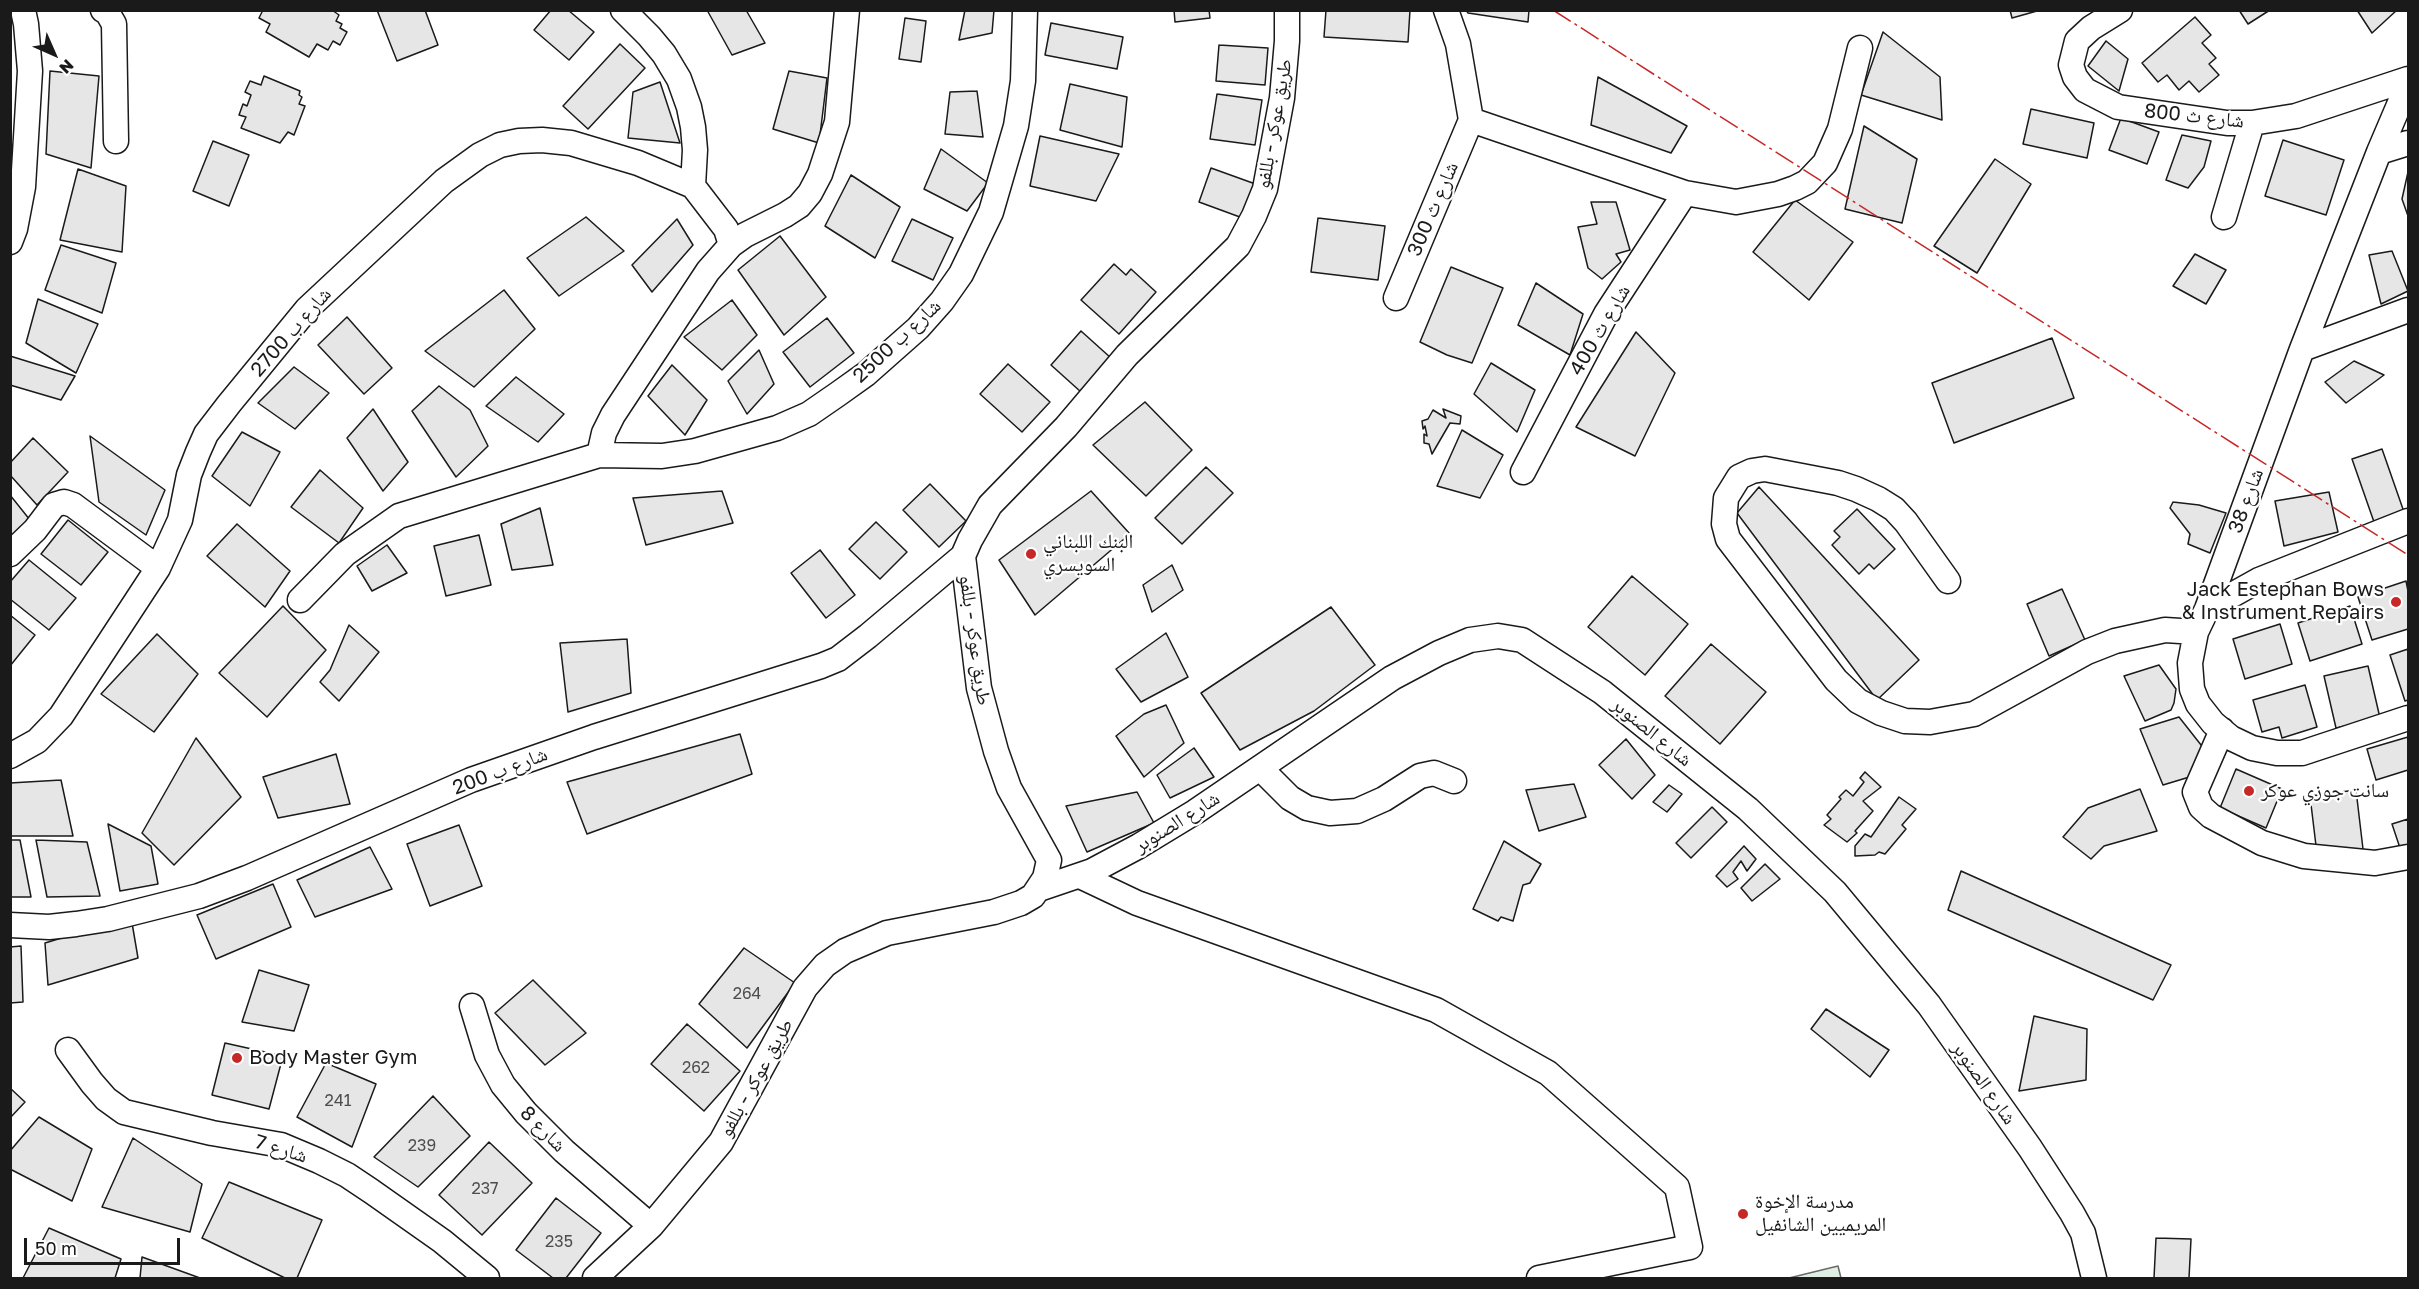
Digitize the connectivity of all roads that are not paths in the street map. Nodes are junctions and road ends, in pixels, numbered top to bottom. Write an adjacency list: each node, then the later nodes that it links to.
1 (23, 10): 10 (street)
2 (103, 10): 15 (street)
3 (623, 10): 18 (street)
4 (847, 10): 22 (street)
5 (1025, 10): 26 (street, شارع ب 2500)
6 (1287, 10): 30 (street, طريق عوكر - بللفو)
7 (1446, 10): 13 (street)
8 (2120, 10): 14 (street, شارع ث 800)
9 (1860, 48): 19 (street)
10 (20, 59): 21 (street)
11 (2409, 79): 14 (street, شارع ث 800)
12 (2409, 84): 17 (street, شارع 38)
13 (1471, 120): 19 (street); 23 (street, شارع ث 300)
14 (2252, 123): 20 (street)
15 (116, 141)
16 (2409, 143): 17 (street)
17 (2379, 152): 25 (street, شارع 38)
18 (693, 186): 22 (street); 31 (street, شارع ب 2700)
19 (1685, 193): 27 (street, شارع ث 400)
20 (2224, 217)
21 (10, 242)
22 (731, 245): 26 (street)
23 (1396, 298)
24 (2409, 310): 25 (street)
25 (2302, 349): 34 (street, شارع 38)
26 (599, 455): 33 (street, شارع ب 2500)
27 (1523, 472)
28 (2409, 521): 34 (street)
29 (10, 554): 31 (street)
30 (963, 556): 43 (street, طريق عوكر - بللفو); 44 (street, شارع ب 200)
31 (158, 568): 38 (street, شارع ب 2700)
32 (1948, 581): 35 (street)
33 (300, 600)
34 (2207, 609): 35 (street, شارع 38)
35 (2196, 632): 37 (street, شارع 38)
36 (2409, 718): 37 (street, شارع 38)
37 (2222, 730): 41 (street)
38 (10, 756)
39 (1260, 768): 40 (street); 42 (street, شارع الصنوبر); 51 (street, شارع الصنوبر)
40 (1454, 781)
41 (2409, 857)
42 (1080, 876): 43 (street, شارع الصنوبر); 50 (street)
43 (1039, 889): 47 (street, طريق عوكر - بللفو)
44 (10, 925)
45 (472, 1006): 47 (street, شارع 8)
46 (69, 1050): 48 (street, شارع 7)
47 (651, 1226): 49 (street, طريق عوكر - بللفو)
48 (487, 1278)
49 (595, 1278)
50 (1539, 1278)
51 (2094, 1278)

